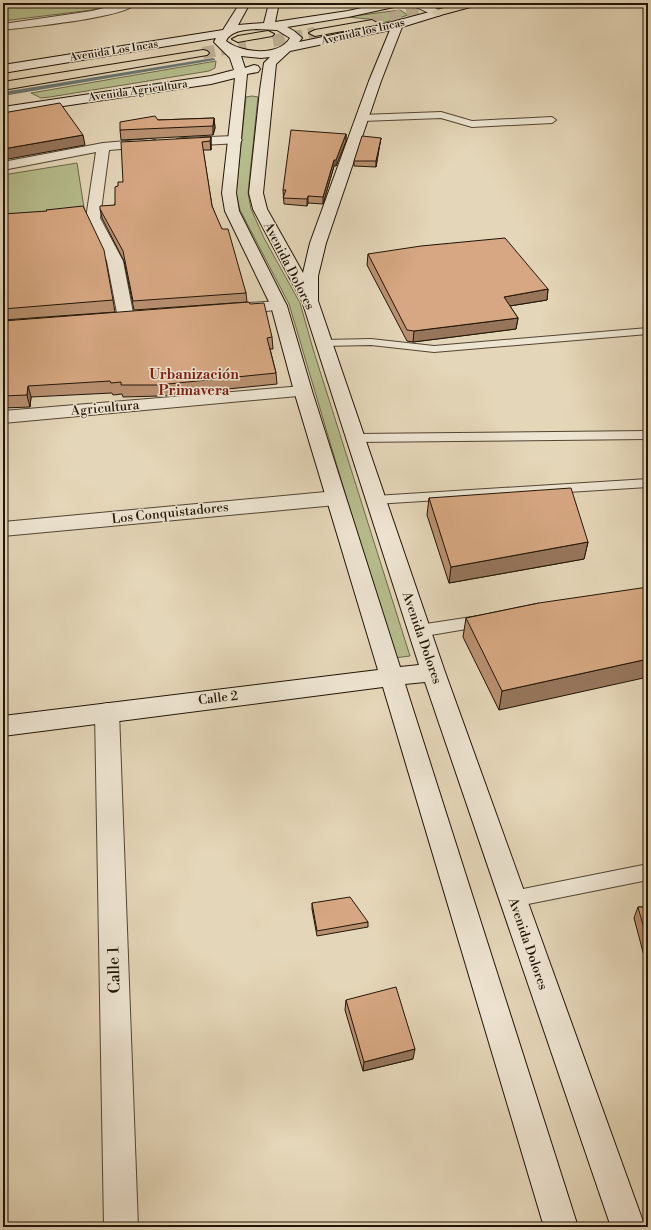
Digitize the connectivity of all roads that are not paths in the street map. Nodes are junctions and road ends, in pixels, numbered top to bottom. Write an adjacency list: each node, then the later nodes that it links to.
1 (132, 3): 11 (main road)
2 (245, 3): 12 (main road)
3 (274, 3): 13 (main road)
4 (399, 3): 13 (main road, Avenida los Incas)
5 (416, 3): 7 (main road)
6 (474, 3): 7 (main road)
7 (442, 7): 10 (main road, Avenida los Incas)
8 (359, 19): 9 (main road, Avenida los Incas)
9 (372, 23)
10 (396, 26): 13 (main road, Avenida los Incas); 22 (main road)
11 (3, 27)
12 (227, 32): 13 (main road, Avenida Los Incas); 16 (main road, Avenida Dolores); 18 (main road, Avenida Los Incas)
13 (276, 38): 14 (main road, Avenida los Incas); 16 (main road); 17 (main road)
14 (242, 42)
15 (200, 49): 19 (main road, Avenida los Incas); 21 (main road, Avenida Los Incas)
16 (230, 50): 20 (main road, Avenida Dolores)
17 (270, 63): 20 (main road); 27 (main road, Avenida Dolores)
18 (3, 69)
19 (3, 78)
20 (240, 80): 21 (main road, Avenida Agricultura); 24 (main road, Avenida Dolores)
21 (5, 99)
22 (362, 118): 23 (lane); 27 (main road)
23 (552, 120)
24 (235, 140): 25 (main road); 28 (main road, Avenida Dolores)
25 (103, 147): 26 (main road); 30 (main road)
26 (3, 166)
27 (310, 301): 32 (main road, Avenida Dolores)
28 (280, 306): 29 (main road); 33 (main road, Avenida Dolores)
29 (221, 310)
30 (126, 318)
31 (648, 331): 32 (lane)
32 (323, 343): 36 (main road, Avenida Dolores)
33 (303, 391): 34 (main road, Agricultura); 38 (main road, Avenida Dolores)
34 (3, 417)
35 (648, 435): 36 (lane)
36 (355, 438): 39 (main road, Avenida Dolores)
37 (648, 483): 39 (lane)
38 (336, 498): 40 (main road, Los Conquistadores); 44 (main road, Avenida Dolores)
39 (375, 500): 42 (main road, Avenida Dolores)
40 (3, 529)
41 (500, 619): 42 (lane)
42 (419, 631): 43 (main road, Avenida Dolores)
43 (433, 672): 44 (main road, Calle 2); 48 (main road, Avenida Dolores)
44 (391, 677): 45 (main road, Calle 2); 50 (main road, Avenida Dolores)
45 (107, 712): 46 (main road, Calle 2); 49 (main road, Calle 1)
46 (3, 726)
47 (648, 872): 48 (lane)
48 (513, 899): 51 (main road, Avenida Dolores)
49 (121, 1227)
50 (560, 1227)
51 (628, 1227)

